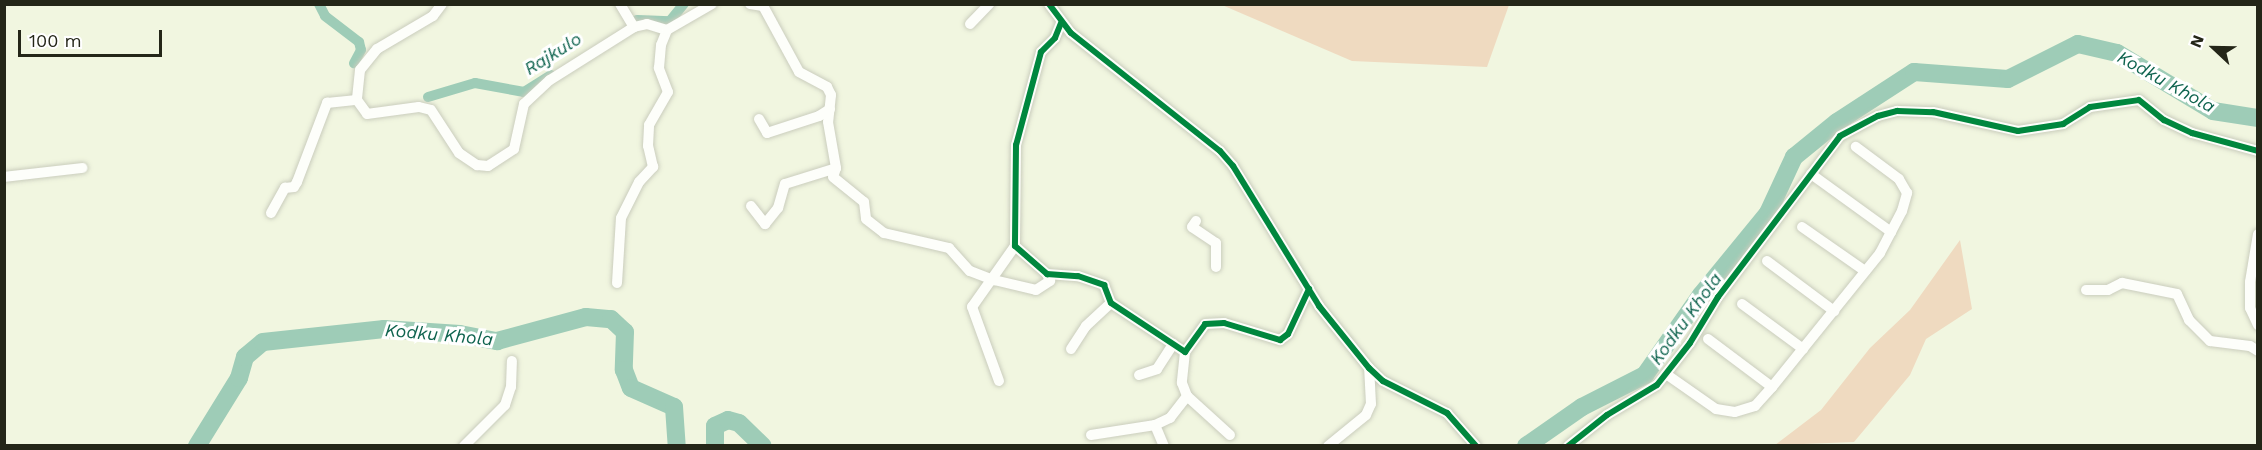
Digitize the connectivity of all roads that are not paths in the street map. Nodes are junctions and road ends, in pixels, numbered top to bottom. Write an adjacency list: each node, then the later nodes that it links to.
1 (442, 4): 12 (street)
2 (620, 4): 10 (street)
3 (712, 4): 11 (street)
4 (750, 4): 7 (street)
5 (989, 4): 9 (street)
6 (1050, 4): 8 (street)
7 (762, 5): 13 (street)
8 (1061, 23): 27 (street); 34 (street)
9 (970, 24)
10 (634, 27): 11 (street); 12 (street)
11 (667, 30): 33 (street)
12 (357, 100): 22 (street)
13 (830, 109): 14 (street); 18 (street)
14 (759, 119)
15 (1856, 147): 25 (street)
16 (2258, 151): 19 (street)
17 (82, 168): 20 (street)
18 (836, 168): 21 (street); 32 (street)
19 (1811, 174): 25 (street); 48 (street)
20 (4, 177)
21 (751, 206)
22 (271, 213)
23 (1196, 221): 29 (street)
24 (1802, 227): 30 (street)
25 (1891, 232): 30 (street)
26 (2258, 234): 39 (street)
27 (1015, 246): 31 (street); 32 (street)
28 (1767, 261): 38 (street)
29 (1216, 267)
30 (1865, 271): 38 (street)
31 (1047, 274): 32 (street); 36 (street)
32 (994, 280): 50 (street)
33 (617, 283)
34 (1309, 289): 45 (street); 47 (street)
35 (2086, 290): 44 (street)
36 (1111, 303): 41 (street); 42 (street)
37 (1742, 304): 43 (street)
38 (1834, 311): 43 (street)
39 (2258, 325)
40 (1708, 339): 51 (street)
41 (1173, 344): 45 (street); 49 (street)
42 (1071, 349)
43 (1803, 349): 51 (street)
44 (2258, 351)
45 (1185, 352): 52 (street)
46 (512, 361): 57 (street)
47 (1370, 368): 56 (street); 59 (street)
48 (1666, 374): 51 (street); 60 (street)
49 (1139, 375)
50 (999, 381)
51 (1772, 387)
52 (1187, 396): 53 (street); 55 (street)
53 (1155, 425): 54 (street); 58 (street)
54 (1091, 435)
55 (1230, 435)
56 (1471, 444)
57 (464, 446)
58 (1164, 446)
59 (1328, 446)
60 (1568, 446)

